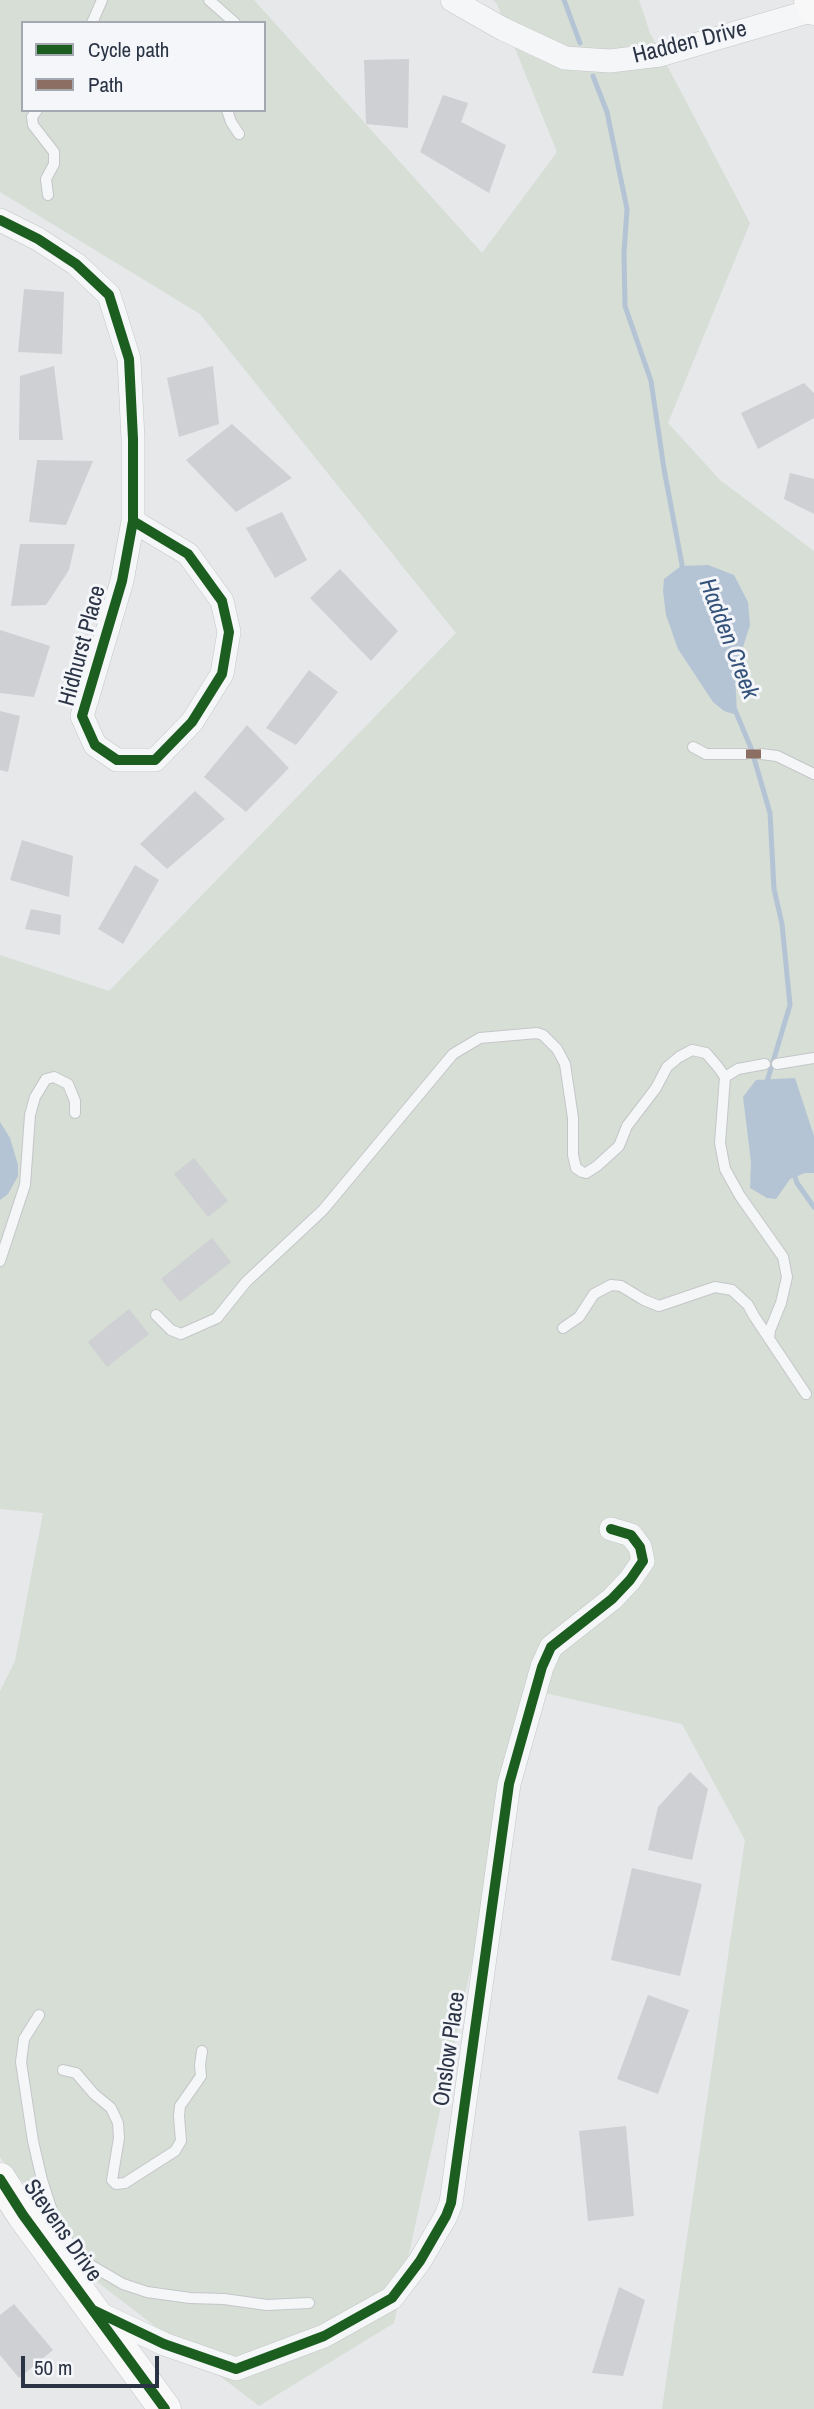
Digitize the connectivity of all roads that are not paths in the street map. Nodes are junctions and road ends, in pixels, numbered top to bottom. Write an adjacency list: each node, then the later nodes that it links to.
1 (102, 0): 6 (lane)
2 (209, 0): 7 (lane)
3 (452, 0): 5 (street, Hadden Drive)
4 (810, 0): 5 (street)
5 (814, 10)
6 (93, 21)
7 (233, 21)
8 (36, 112): 11 (lane)
9 (228, 112): 10 (lane)
10 (239, 134)
11 (48, 195)
12 (0, 220): 13 (street, Hidhurst Place)
13 (133, 521): 13 (street, Hidhurst Place)
14 (693, 747): 15 (lane)
15 (746, 754)
16 (761, 754): 17 (lane)
17 (814, 774)
18 (814, 1058): 20 (lane)
19 (765, 1064): 21 (lane)
20 (778, 1064)
21 (725, 1077): 24 (lane); 26 (lane)
22 (75, 1113): 23 (lane)
23 (0, 1261)
24 (156, 1315)
25 (564, 1328): 26 (lane)
26 (769, 1339): 27 (lane)
27 (806, 1394)
28 (611, 1529): 34 (street, Onslow Place)
29 (39, 2015): 33 (lane)
30 (202, 2052): 31 (lane)
31 (63, 2070)
32 (0, 2179): 34 (street, Stevens Drive)
33 (309, 2303)
34 (93, 2311): 35 (street, Stevens Drive)
35 (165, 2409)

